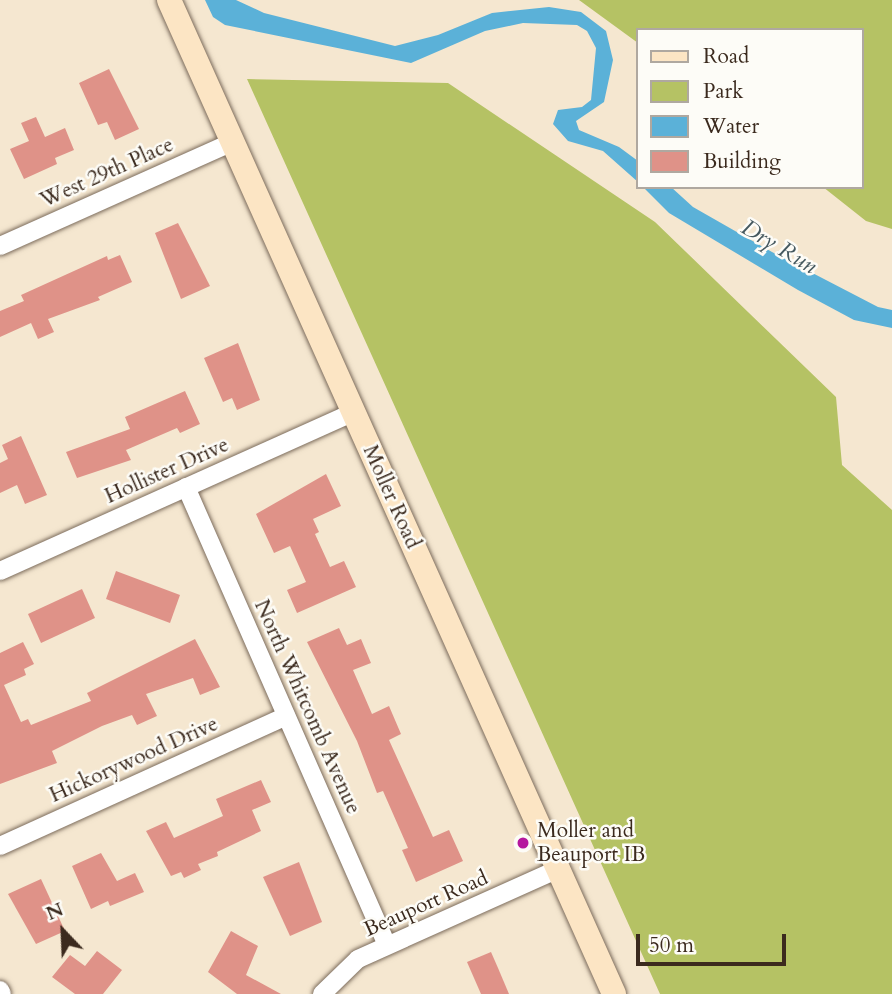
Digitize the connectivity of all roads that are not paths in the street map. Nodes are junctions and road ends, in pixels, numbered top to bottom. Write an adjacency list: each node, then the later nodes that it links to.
1 (169, 0): 2 (street, Moller Road)
2 (233, 142): 3 (street, West 29th Place); 4 (street, Moller Road)
3 (0, 246)
4 (353, 412): 5 (street, Hollister Drive); 9 (street, Moller Road)
5 (186, 487): 6 (street, Hollister Drive); 7 (street, North Whitcomb Avenue)
6 (0, 571)
7 (286, 716): 8 (street, Hickorywood Drive); 10 (street, North Whitcomb Avenue)
8 (0, 846)
9 (558, 869): 10 (street, Beauport Road); 12 (street, Moller Road)
10 (387, 945): 11 (street, Beauport Road)
11 (322, 994)
12 (614, 994)

